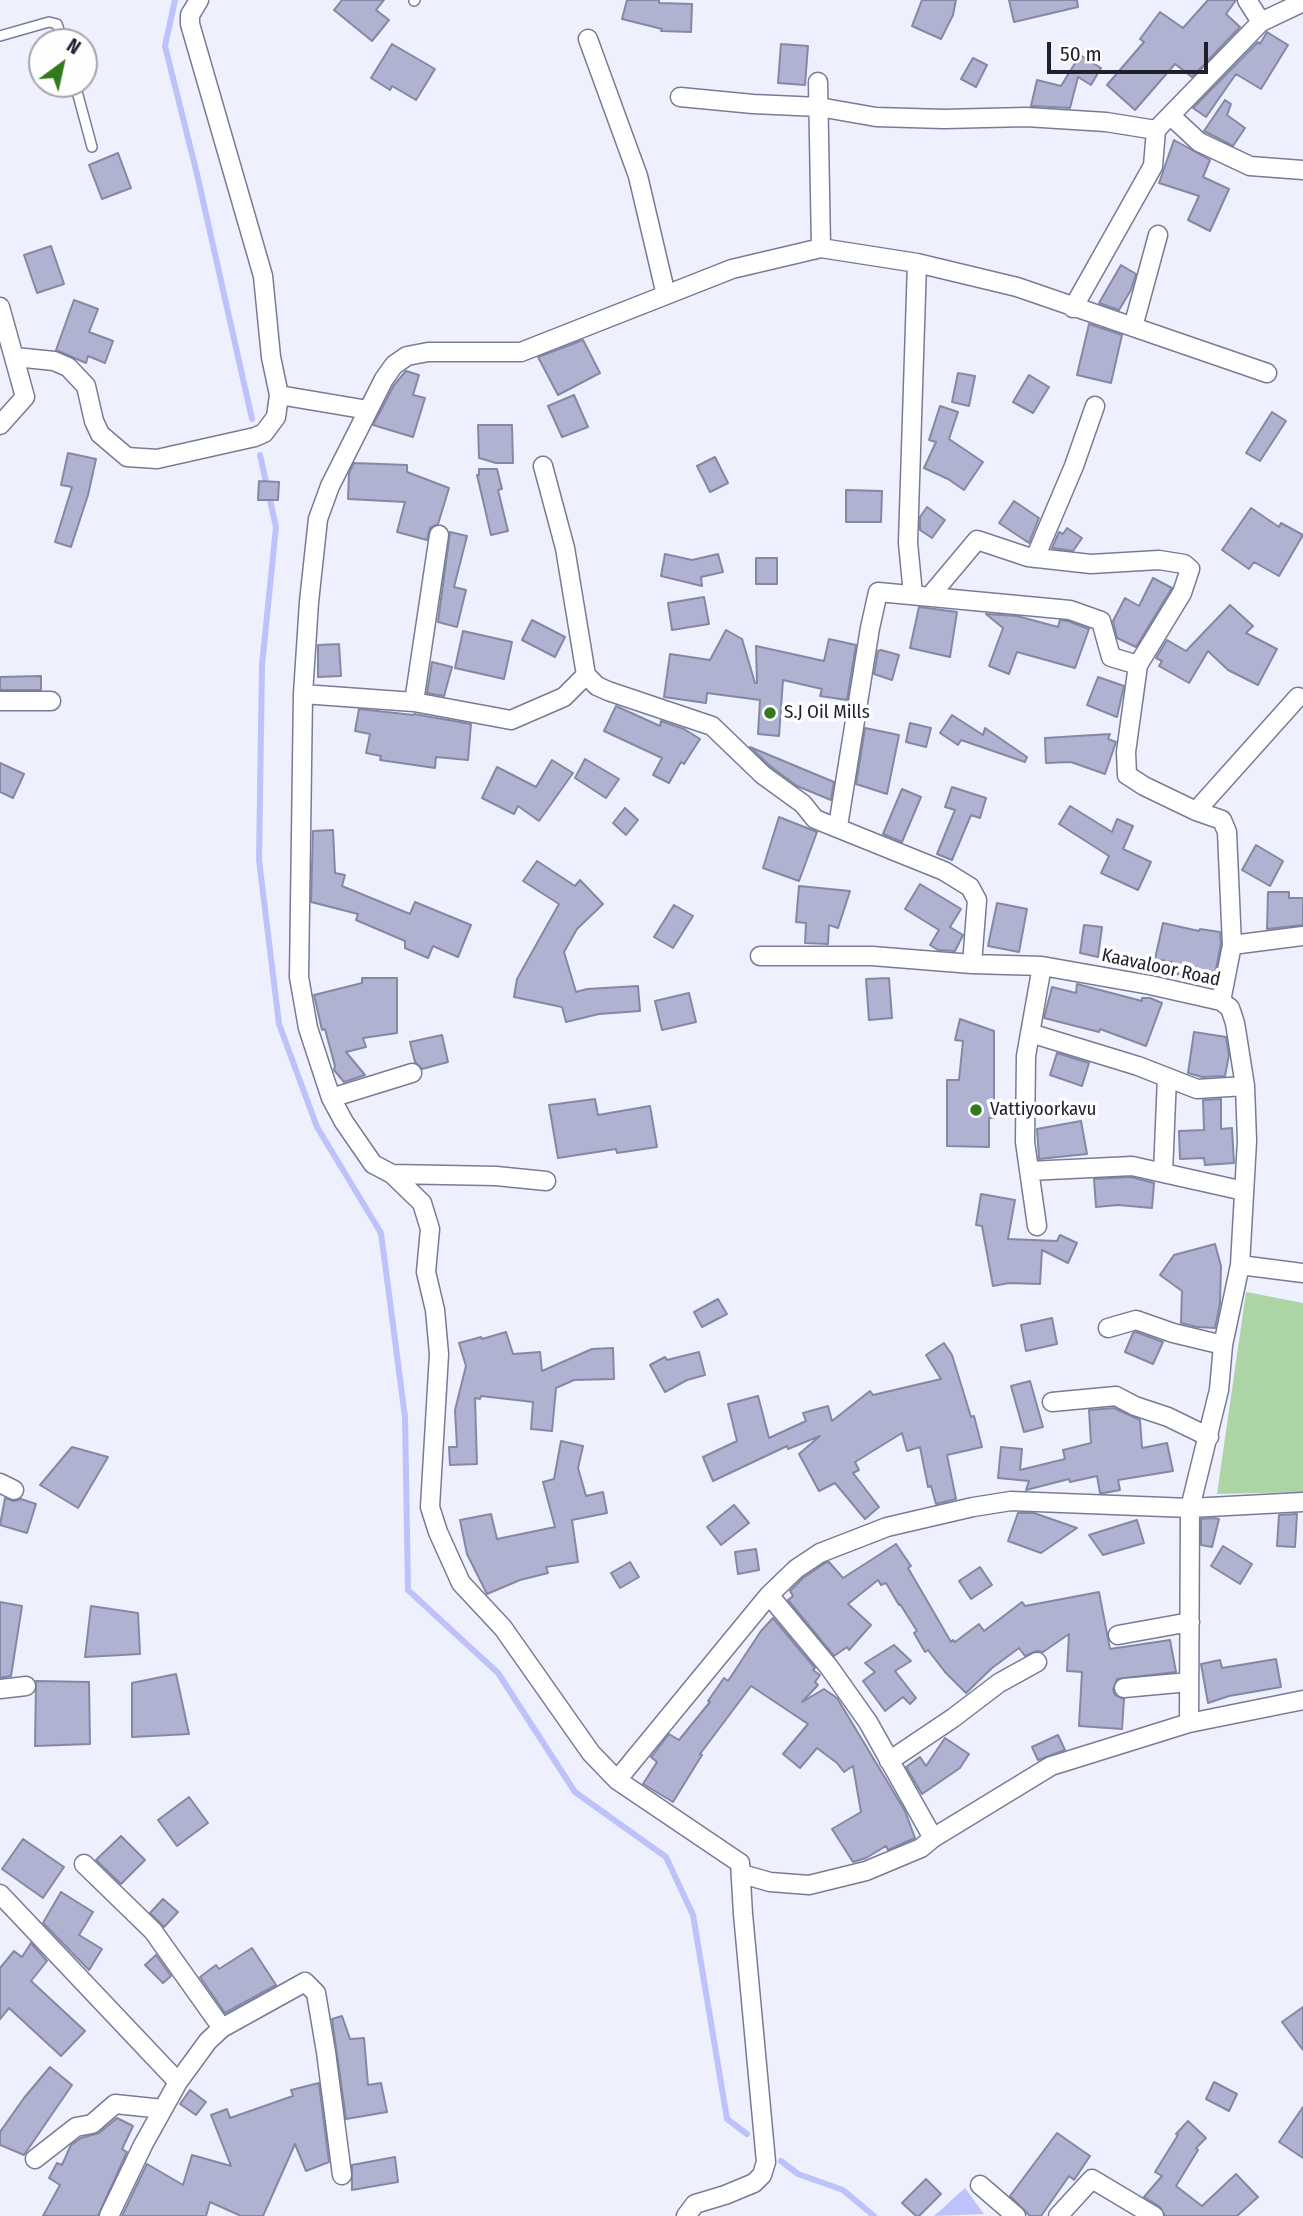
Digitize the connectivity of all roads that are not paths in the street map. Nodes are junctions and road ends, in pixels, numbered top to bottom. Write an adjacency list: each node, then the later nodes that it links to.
1 (200, 0): 25 (street)
2 (1247, 0): 4 (street)
3 (1303, 2): 4 (street)
4 (1261, 22): 12 (street)
5 (59, 28): 6 (lane)
6 (0, 36)
7 (588, 39): 19 (street)
8 (818, 82): 11 (street)
9 (680, 96): 11 (street)
10 (79, 98): 14 (lane)
11 (818, 107): 13 (street); 17 (street)
12 (1171, 116): 13 (street); 15 (street)
13 (1156, 130): 21 (street)
14 (93, 147)
15 (1303, 170)
16 (1158, 235): 22 (street)
17 (821, 248): 18 (street); 19 (street)
18 (917, 263): 21 (street); 32 (street)
19 (666, 295): 27 (street)
20 (0, 307): 23 (street)
21 (1073, 308): 22 (street)
22 (1133, 327): 24 (street)
23 (15, 356): 25 (street); 28 (street)
24 (1267, 373)
25 (279, 395): 27 (street)
26 (1095, 406): 31 (street)
27 (368, 410): 35 (street)
28 (0, 425)
29 (543, 466): 34 (street)
30 (439, 535): 39 (street)
31 (1035, 558): 32 (street); 33 (street)
32 (922, 595): 33 (street); 41 (street)
33 (1138, 665): 40 (street)
34 (586, 675): 39 (street); 41 (street)
35 (303, 694): 39 (street); 52 (street)
36 (1298, 697): 40 (street)
37 (0, 701): 38 (street)
38 (51, 701)
39 (414, 702)
40 (1196, 811): 43 (street)
41 (838, 826): 45 (street)
42 (1303, 936): 43 (street)
43 (1232, 945): 47 (street)
44 (760, 956): 45 (street, Kaavaloor Road)
45 (972, 964): 46 (street, Kaavaloor Road)
46 (1042, 966): 47 (street, Kaavaloor Road); 48 (street)
47 (1222, 1001): 51 (street, Kaavaloor Road)
48 (1030, 1033): 50 (street); 53 (street)
49 (412, 1073): 52 (street)
50 (1167, 1077): 51 (street); 54 (street)
51 (1245, 1086): 57 (street, Kaavaloor Road)
52 (331, 1098): 55 (street)
53 (1029, 1171): 54 (street); 58 (street)
54 (1163, 1173): 57 (street)
55 (392, 1174): 56 (street); 78 (street)
56 (546, 1181)
57 (1244, 1191): 59 (street, Kaavaloor Road)
58 (1037, 1226)
59 (1240, 1265): 60 (street); 62 (street, Kaavaloor Road)
60 (1303, 1273)
61 (1108, 1328): 62 (street)
62 (1223, 1345): 64 (street, Kaavaloor Road)
63 (1052, 1402): 64 (street)
64 (1209, 1437): 66 (street, Kaavaloor Road)
65 (1303, 1502): 66 (street)
66 (1190, 1508): 67 (street); 68 (street, Kaavaloor Road)
67 (769, 1595): 77 (street); 78 (street)
68 (1189, 1622): 69 (street); 71 (street, Kaavaloor Road)
69 (1118, 1635)
70 (1038, 1662): 77 (street)
71 (1189, 1682): 73 (street); 76 (street, Kaavaloor Road)
72 (26, 1686): 74 (street)
73 (1124, 1688)
74 (0, 1689)
75 (1303, 1700): 76 (street)
76 (1189, 1723): 79 (street)
77 (889, 1760): 79 (street)
78 (617, 1780): 81 (street)
79 (933, 1838): 81 (street)
80 (83, 1864): 83 (street)
81 (742, 1874): 90 (street)
82 (0, 1895): 84 (street)
83 (222, 2028): 84 (street); 87 (street)
84 (178, 2082): 85 (street)
85 (163, 2109): 86 (street); 89 (street)
86 (35, 2158)
87 (342, 2175)
88 (980, 2185): 91 (street)
89 (109, 2216)
90 (686, 2216)
91 (1016, 2216)
92 (1058, 2216): 93 (street)
93 (1154, 2216)

